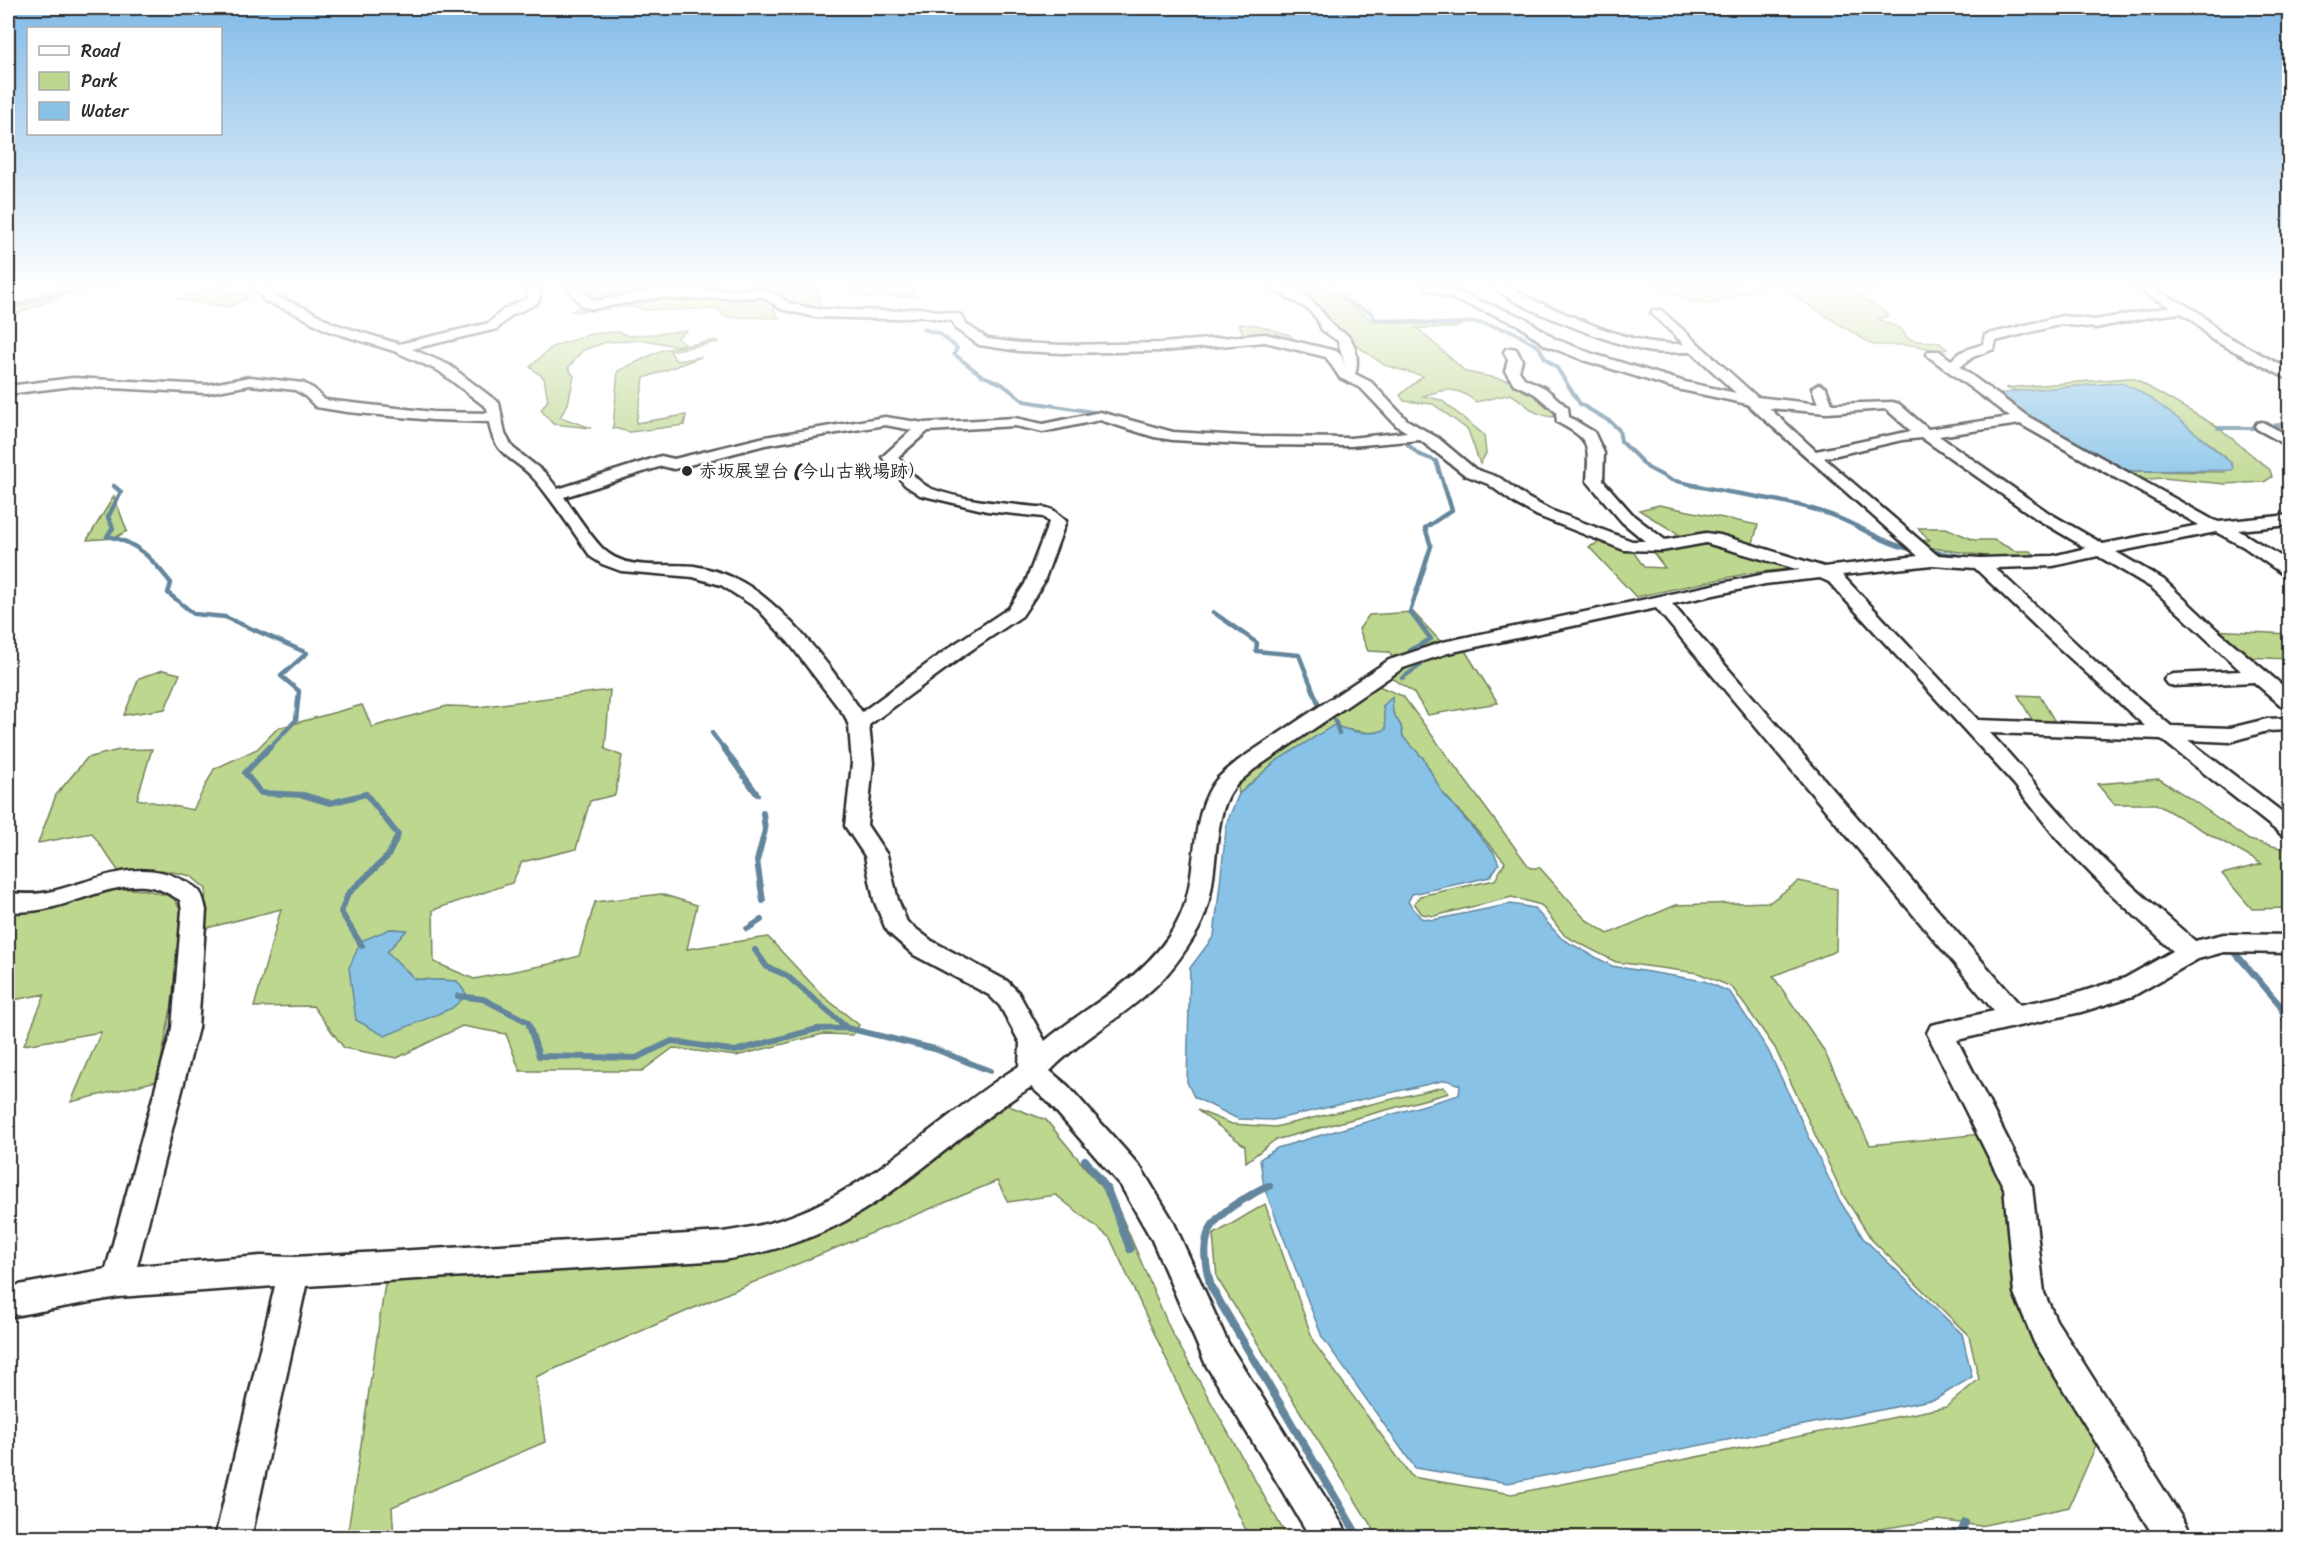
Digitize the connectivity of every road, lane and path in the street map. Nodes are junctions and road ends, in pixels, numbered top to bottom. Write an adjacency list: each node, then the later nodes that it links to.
1 (422, 358): 17 (street)
2 (1336, 358): 11 (street)
3 (1350, 358): 11 (street)
4 (1514, 358): 28 (street)
5 (1592, 358): 15 (street)
6 (1706, 358): 15 (street)
7 (1940, 358): 10 (street)
8 (1963, 358): 10 (street)
9 (2261, 358): 12 (street)
10 (1952, 366): 18 (street)
11 (1350, 376): 22 (street)
12 (2289, 376)
13 (1819, 388): 16 (street)
14 (8, 390): 17 (street)
15 (1754, 402): 16 (street); 24 (street)
16 (1827, 409): 21 (street)
17 (496, 417): 25 (street)
18 (2022, 419): 21 (street); 27 (street)
19 (2262, 426): 23 (street)
20 (924, 427): 22 (street); 25 (street); 40 (street)
21 (1926, 434): 24 (street); 29 (street)
22 (1424, 435): 28 (street)
23 (2289, 443)
24 (1813, 456): 30 (street)
25 (555, 495): 40 (street)
26 (2289, 520): 27 (street)
27 (2219, 527): 29 (street); 33 (street)
28 (1662, 546): 31 (street)
29 (2100, 551): 32 (street); 37 (street)
30 (1923, 553): 32 (street); 34 (street)
31 (1758, 554): 34 (street); 35 (street)
32 (1988, 563): 43 (street)
33 (2289, 571)
34 (1822, 573): 35 (street); 42 (street)
35 (1765, 579): 36 (street)
36 (1660, 601): 48 (street); 49 (street)
37 (2258, 676): 38 (street); 39 (street)
38 (2174, 680)
39 (2289, 703)
40 (859, 723): 49 (street)
41 (2289, 724): 43 (street)
42 (1971, 726): 43 (street); 47 (street)
43 (2173, 734): 44 (street)
44 (2289, 830)
45 (8, 902): 51 (street)
46 (2289, 944): 47 (street)
47 (2191, 952): 48 (street)
48 (2014, 1016): 55 (street)
49 (1032, 1072): 50 (street); 54 (street)
50 (294, 1272): 51 (street); 53 (street)
51 (118, 1282): 52 (street)
52 (8, 1302)
53 (233, 1538)
54 (1331, 1538)
55 (2175, 1538)

